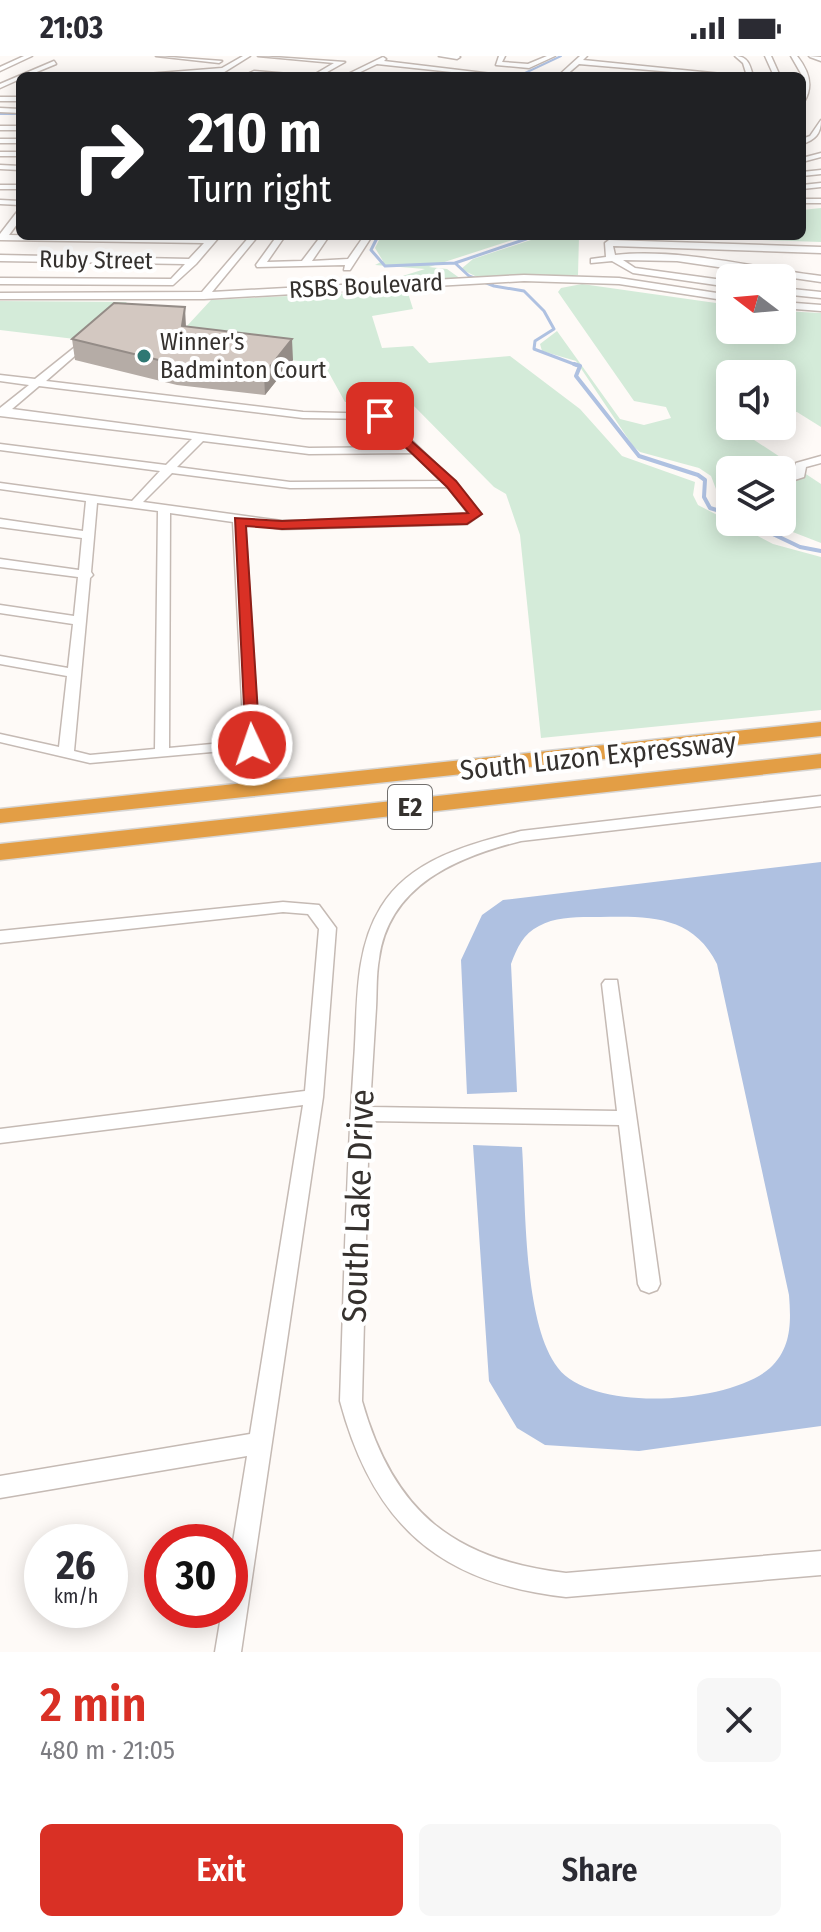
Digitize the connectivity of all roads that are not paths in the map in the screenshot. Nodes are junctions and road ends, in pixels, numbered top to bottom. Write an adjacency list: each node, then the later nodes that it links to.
1 (29, 56): 25 (street)
2 (247, 56): 27 (street)
3 (261, 56): 20 (street); 22 (street)
4 (351, 56): 20 (street)
5 (391, 56): 21 (street); 24 (street)
6 (442, 56): 11 (street)
7 (552, 56): 14 (street)
8 (613, 56): 23 (street)
9 (738, 56): 41 (street)
10 (812, 56): 18 (street)
11 (456, 57): 24 (street)
12 (489, 57): 14 (street)
13 (157, 58): 19 (street)
14 (500, 58)
15 (55, 59): 31 (street)
16 (582, 59): 23 (street); 38 (street)
17 (649, 59): 40 (street)
18 (821, 59)
19 (219, 61)
20 (341, 62): 28 (street)
21 (376, 62): 30 (street); 36 (street)
22 (258, 64): 28 (street); 34 (street)
23 (608, 64): 39 (street)
24 (467, 65): 37 (street)
25 (0, 69)
26 (199, 69): 29 (street)
27 (223, 70): 32 (street); 33 (street)
28 (327, 70): 35 (street)
29 (133, 71)
30 (366, 71)
31 (29, 72)
32 (203, 72)
33 (220, 72)
34 (254, 72)
35 (323, 72)
36 (465, 72)
37 (484, 72)
38 (570, 72)
39 (689, 72)
40 (719, 72)
41 (749, 72)
42 (812, 119): 43 (street)
43 (821, 121): 44 (street)
44 (806, 140)
45 (16, 218): 46 (street)
46 (1, 237)
47 (46, 240): 57 (street)
48 (212, 240): 59 (street)
49 (251, 240): 75 (street)
50 (278, 240): 63 (street)
51 (322, 240): 63 (street)
52 (365, 240): 60 (street)
53 (737, 247): 54 (street); 58 (street); 61 (street)
54 (782, 248): 55 (street); 62 (street)
55 (821, 250)
56 (0, 258): 57 (street, Ruby Street)
57 (32, 259): 59 (street, Ruby Street); 69 (street)
58 (618, 259): 64 (street); 66 (street); 70 (street)
59 (193, 262): 69 (street)
60 (351, 262): 63 (street); 71 (street)
61 (739, 264)
62 (785, 264)
63 (304, 265)
64 (716, 265)
65 (796, 277): 67 (street)
66 (589, 279): 71 (street, RSBS Boulevard); 76 (street, RSBS Boulevard)
67 (821, 279)
68 (0, 281): 69 (street)
69 (15, 281): 74 (street)
70 (716, 282)
71 (341, 288): 75 (street, RSBS Boulevard)
72 (796, 292): 73 (street)
73 (821, 295)
74 (2, 296): 77 (street, RSBS Boulevard)
75 (204, 296): 77 (street, RSBS Boulevard)
76 (716, 296)
77 (137, 298): 79 (street)
78 (796, 306): 80 (street)
79 (126, 308)
80 (821, 308)
81 (103, 328): 83 (street)
82 (0, 378): 83 (street)
83 (38, 383): 84 (street); 87 (street)
84 (1, 412): 85 (street)
85 (200, 437): 87 (street); 89 (street)
86 (0, 447): 89 (street)
87 (418, 450): 91 (street)
88 (821, 459): 90 (street)
89 (168, 469): 91 (street); 94 (street)
90 (796, 476)
91 (451, 484): 96 (street)
92 (0, 486): 93 (street)
93 (92, 499): 94 (street); 98 (street)
94 (134, 505): 95 (street)
95 (164, 510): 96 (street); 107 (street)
96 (239, 521): 107 (street)
97 (0, 523): 98 (street)
98 (88, 535): 100 (street)
99 (0, 563): 100 (street)
100 (87, 575): 102 (street)
101 (0, 609): 102 (street)
102 (81, 621): 104 (street)
103 (0, 660): 104 (street)
104 (74, 673): 108 (street)
105 (821, 729): 111 (highway, South Luzon Expressway / E2)
106 (0, 738): 108 (street)
107 (162, 754): 108 (street)
108 (66, 755)
109 (821, 761): 112 (highway, South Luzon Expressway / E2)
110 (821, 801): 116 (street, South Lake Drive)
111 (0, 816)
112 (0, 852)
113 (0, 937): 115 (street)
114 (611, 984): 117 (street)
115 (314, 1097): 118 (street); 120 (street)
116 (360, 1114): 117 (street); 122 (street, South Lake Drive)
117 (628, 1118): 119 (street)
118 (0, 1136)
119 (649, 1284)
120 (262, 1443): 121 (street); 123 (street)
121 (0, 1487)
122 (821, 1563)
123 (228, 1652)

